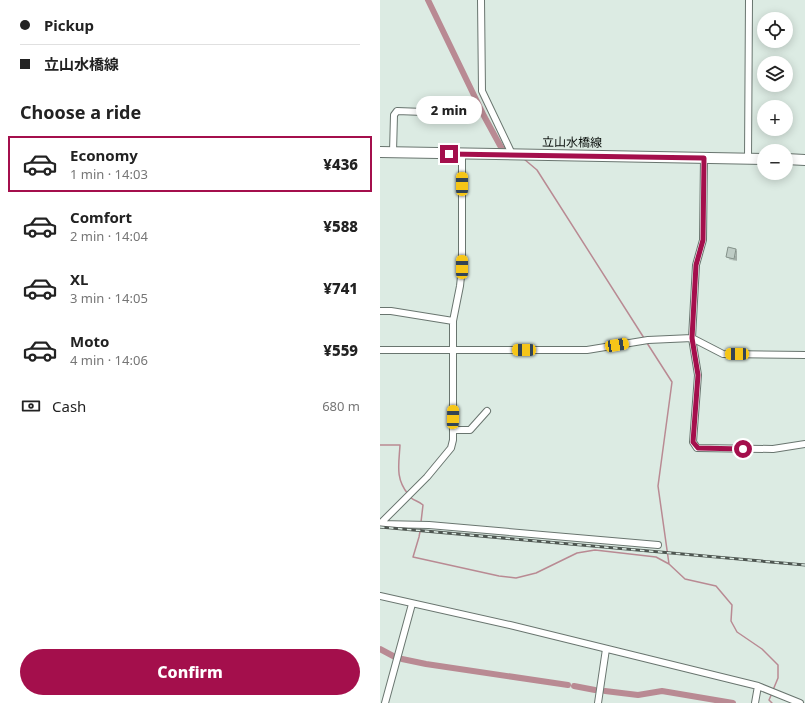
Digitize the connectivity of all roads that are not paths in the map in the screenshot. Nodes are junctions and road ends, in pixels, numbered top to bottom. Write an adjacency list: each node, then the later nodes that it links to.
1 (481, 0): 7 (street)
2 (749, 0): 9 (street)
3 (424, 112): 5 (street)
4 (380, 152): 5 (main road, 立山水橋線)
5 (393, 152): 6 (main road, 立山水橋線)
6 (462, 154): 7 (main road, 立山水橋線); 14 (street)
7 (512, 154): 8 (main road, 立山水橋線)
8 (704, 158): 9 (main road, 立山水橋線); 15 (street)
9 (748, 159): 10 (main road, 立山水橋線)
10 (757, 159)
11 (793, 159): 12 (main road)
12 (805, 160)
13 (380, 311): 14 (street)
14 (453, 321): 17 (street)
15 (692, 338): 17 (street); 18 (street); 21 (street)
16 (380, 350): 17 (street)
17 (454, 351): 20 (street)
18 (805, 354)
19 (487, 411): 20 (street)
20 (453, 430): 22 (street)
21 (805, 444)
22 (380, 524): 23 (street)
23 (658, 545)
24 (380, 596): 25 (street)
25 (412, 604): 26 (street); 28 (street)
26 (606, 649): 27 (street); 29 (street)
27 (758, 686): 30 (street); 31 (street)
28 (385, 703)
29 (598, 703)
30 (755, 703)
31 (800, 703)

